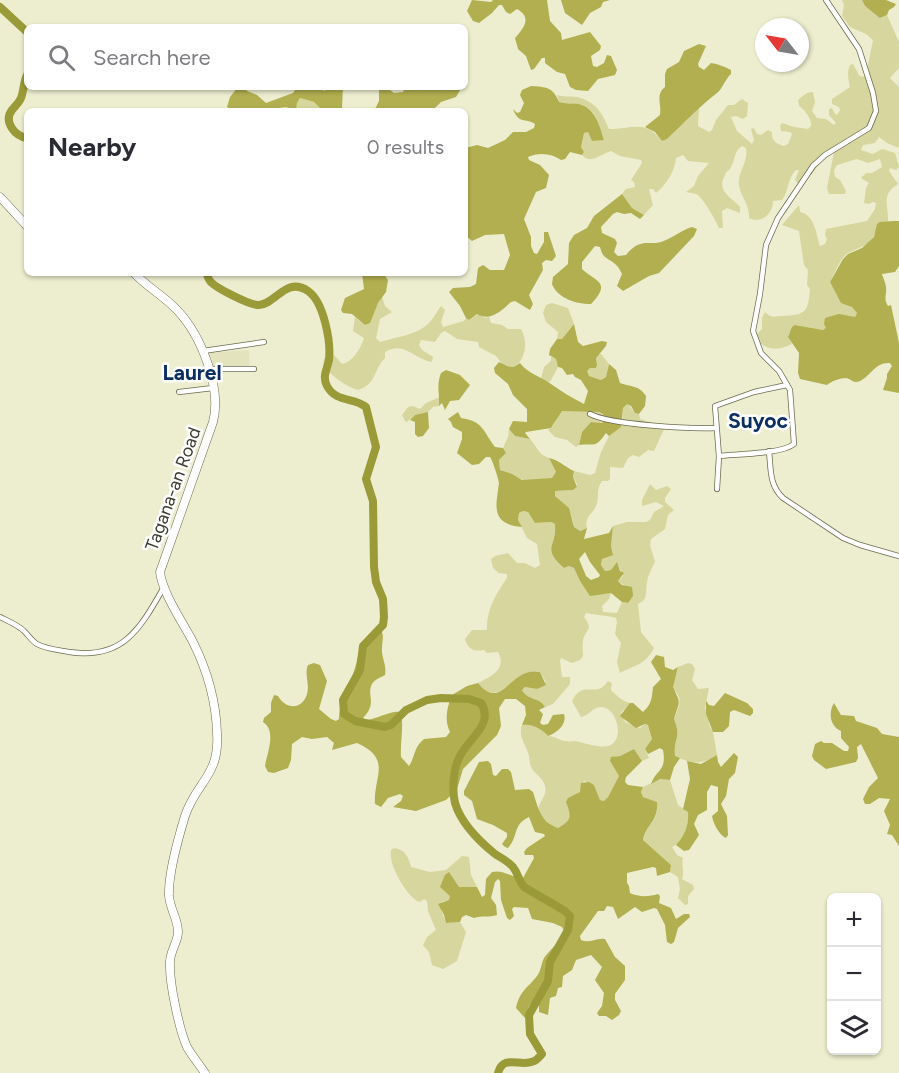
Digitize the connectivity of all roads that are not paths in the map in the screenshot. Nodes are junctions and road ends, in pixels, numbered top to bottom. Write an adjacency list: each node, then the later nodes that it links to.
1 (826, 0): 9 (street)
2 (0, 197): 3 (main road)
3 (24, 223)
4 (138, 276): 6 (main road, Tagana-an Road)
5 (264, 342): 6 (street)
6 (203, 351): 7 (main road, Tagana-an Road)
7 (209, 369): 8 (street); 10 (main road, Tagana-an Road)
8 (254, 369)
9 (787, 385): 13 (street); 14 (street)
10 (213, 388): 11 (street); 18 (main road, Tagana-an Road)
11 (179, 392)
12 (590, 414): 13 (street)
13 (716, 428): 15 (street)
14 (769, 451): 15 (street); 17 (street)
15 (718, 456): 16 (street)
16 (717, 489)
17 (899, 556)
18 (164, 587): 19 (street); 20 (main road, Tagana-an Road)
19 (0, 617)
20 (205, 1073)

